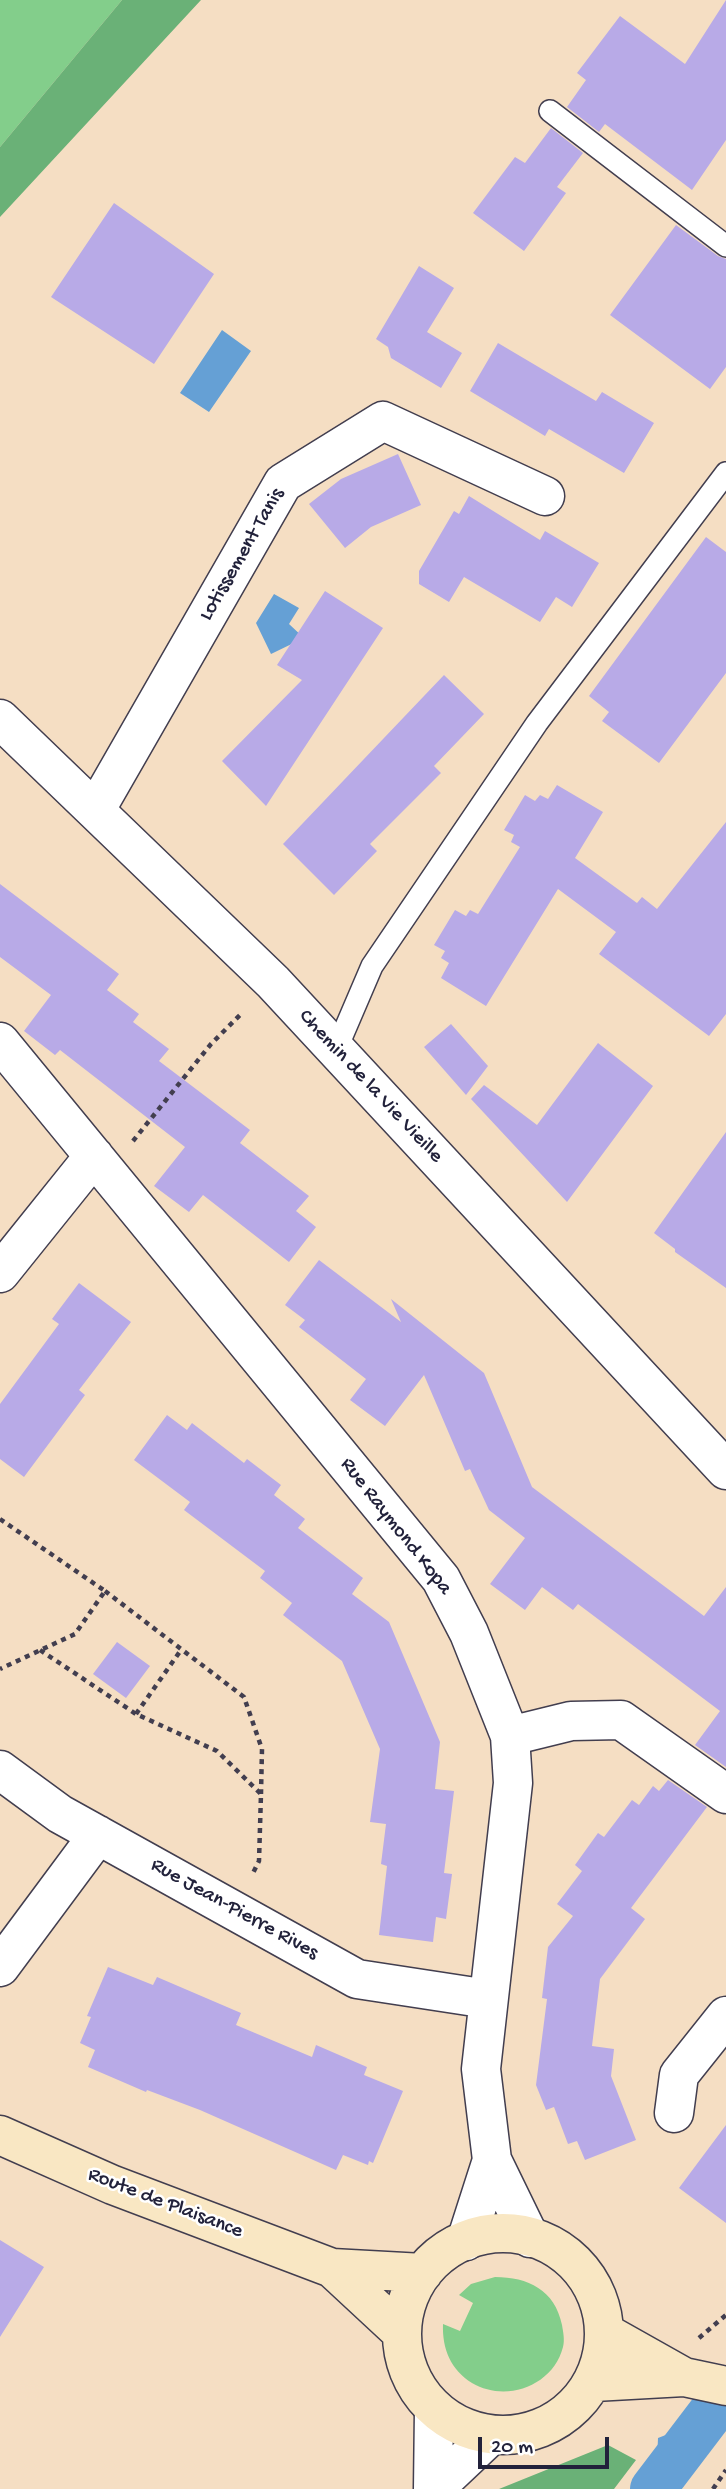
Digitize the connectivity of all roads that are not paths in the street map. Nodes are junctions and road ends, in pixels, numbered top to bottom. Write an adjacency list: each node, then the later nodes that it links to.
1 (550, 111): 2 (lane)
2 (726, 246)
3 (726, 473): 8 (lane)
4 (545, 496): 6 (street, Lotissement Tanis)
5 (0, 719): 6 (street, Chemin de la Vie Vieille)
6 (96, 809): 8 (street, Chemin de la Vie Vieille)
7 (0, 1042): 9 (street, Rue Raymond Kopa)
8 (336, 1050): 11 (street, Chemin de la Vie Vieille)
9 (94, 1156): 10 (street); 12 (street, Rue Raymond Kopa)
10 (0, 1273)
11 (726, 1470)
12 (510, 1736): 14 (street); 17 (street, Rue Raymond Kopa)
13 (0, 1770): 15 (street, Rue Jean-Pierre Rives)
14 (726, 1794)
15 (98, 1835): 16 (street); 17 (street, Rue Jean-Pierre Rives)
16 (0, 1967)
17 (488, 1999): 21 (street, Rue Raymond Kopa)
18 (726, 2016): 19 (street)
19 (674, 2113)
20 (0, 2135): 24 (main road, Route de Plaisance)
21 (492, 2161): 22 (street, Rue Raymond Kopa); 23 (street, Rue Raymond Kopa)
22 (530, 2238): 23 (main road); 26 (main road)
23 (466, 2241): 25 (main road)
24 (332, 2268): 25 (main road, Route de Plaisance); 27 (main road, Route de Plaisance)
25 (423, 2273): 27 (main road)
26 (604, 2332): 28 (main road); 29 (main road)
27 (402, 2333): 30 (main road)
28 (706, 2381): 29 (main road)
29 (594, 2382): 31 (main road)
30 (434, 2409): 31 (main road); 32 (street)
31 (490, 2435): 32 (street)
32 (434, 2489)

